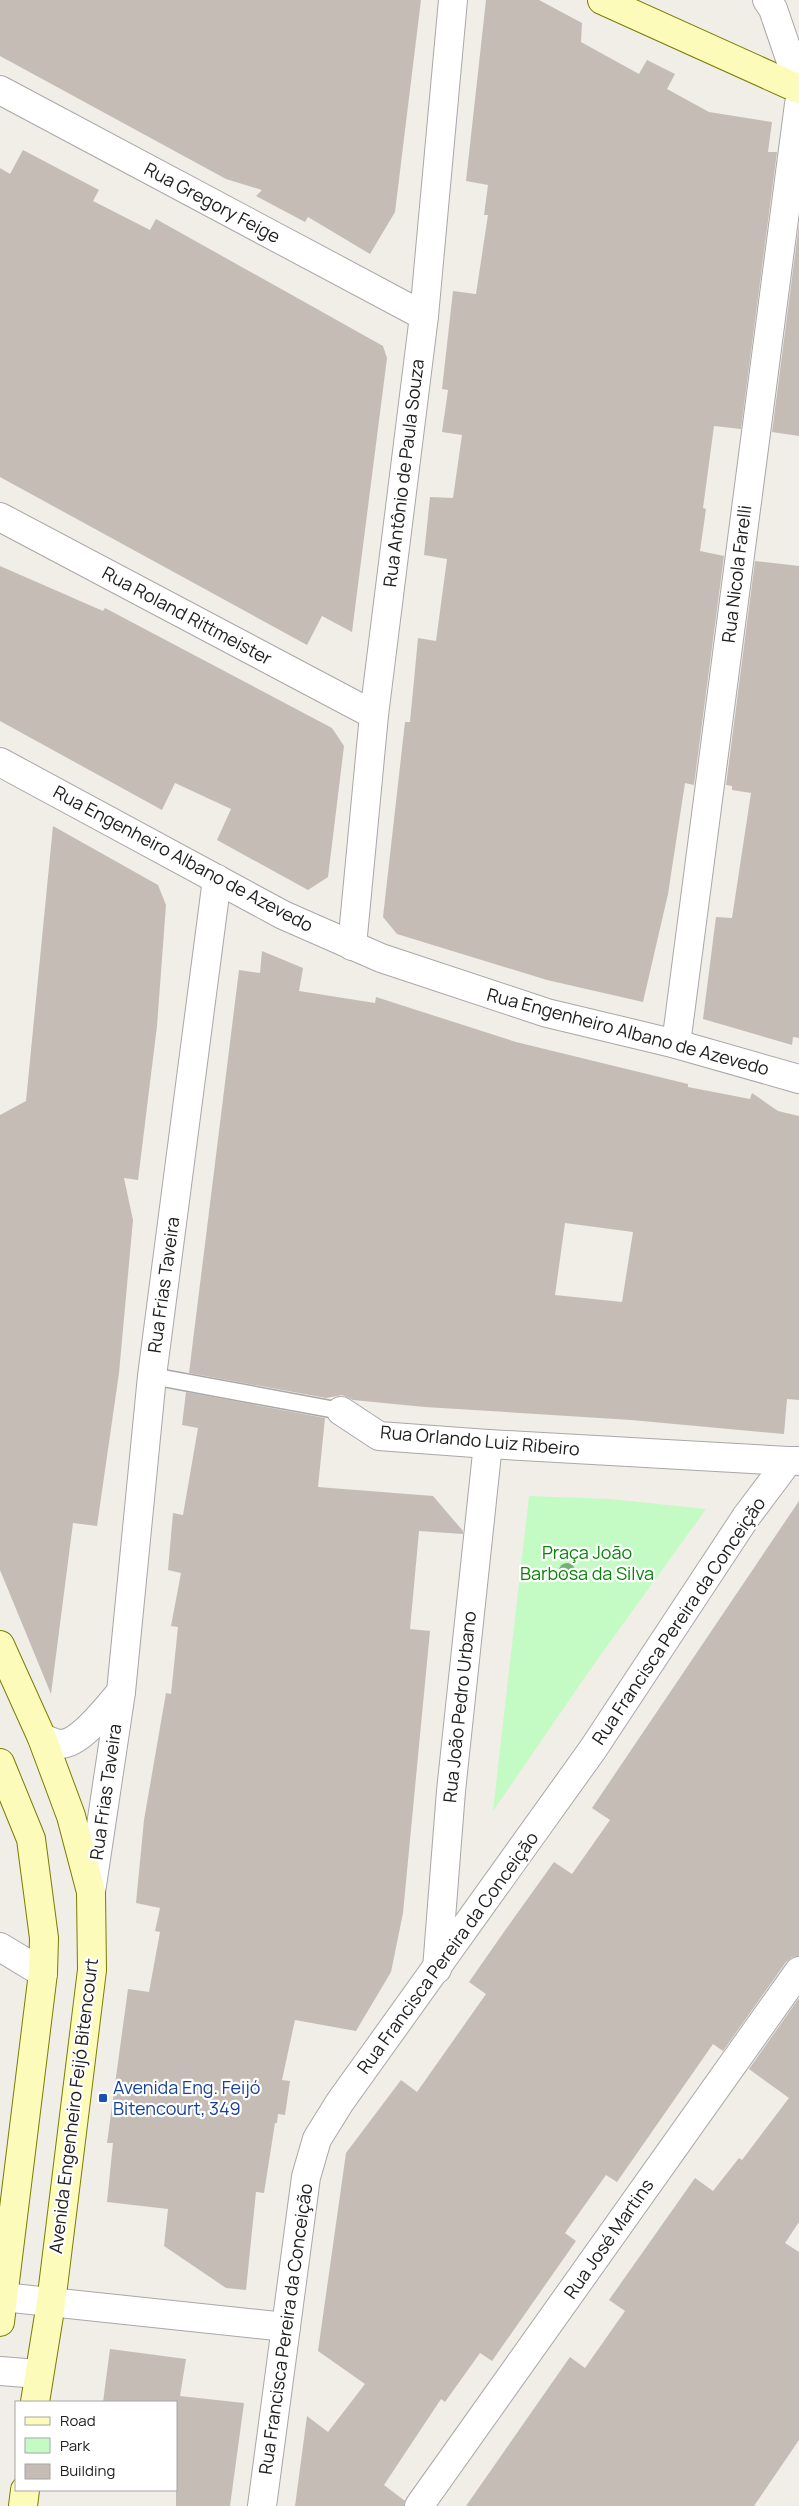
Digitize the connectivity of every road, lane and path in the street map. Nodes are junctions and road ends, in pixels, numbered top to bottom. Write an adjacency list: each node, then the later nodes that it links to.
1 (453, 0): 8 (street, Rua Antônio de Paula Souza)
2 (602, 0): 6 (main road)
3 (767, 0): 4 (street)
4 (799, 85)
5 (0, 90): 8 (street, Rua Gregory Feige)
6 (799, 90)
7 (799, 104): 14 (street, Rua Nicola Farelli)
8 (424, 316): 10 (street, Rua Antônio de Paula Souza)
9 (0, 517): 10 (street, Rua Roland Rittmeister)
10 (374, 715): 13 (street, Rua Antônio de Paula Souza)
11 (0, 762): 12 (street, Rua Engenheiro Albano de Azevedo)
12 (218, 879): 13 (street, Rua Engenheiro Albano de Azevedo); 16 (street, Rua Frias Taveira)
13 (352, 946): 14 (street, Rua Engenheiro Albano de Azevedo)
14 (676, 1044): 15 (street, Rua Engenheiro Albano de Azevedo)
15 (799, 1079)
16 (152, 1376): 17 (lane, Rua Orlando Luiz Ribeiro); 21 (street, Rua Frias Taveira)
17 (341, 1411): 18 (street, Rua Orlando Luiz Ribeiro)
18 (488, 1444): 19 (street, Rua Orlando Luiz Ribeiro); 26 (street, Rua João Pedro Urbano)
19 (794, 1461): 26 (street, Rua Francisca Pereira da Conceição)
20 (0, 1645): 22 (main road, Avenida Engenheiro Feijó Bitencourt)
21 (121, 1692): 22 (street, Rua Frias Taveira); 24 (street, Rua Frias Taveira)
22 (42, 1738): 24 (main road, Avenida Engenheiro Feijó Bitencourt)
23 (0, 1763): 28 (main road)
24 (91, 1892): 29 (main road, Avenida Engenheiro Feijó Bitencourt)
25 (0, 1947): 28 (street)
26 (437, 1970): 31 (street, Rua Francisca Pereira da Conceição)
27 (799, 1972): 38 (street, Rua José Martins)
28 (43, 1973): 30 (main road)
29 (51, 2303): 30 (street); 31 (street); 33 (main road, Avenida Engenheiro Feijó Bitencourt)
30 (2, 2309)
31 (286, 2327): 37 (street, Rua Francisca Pereira da Conceição)
32 (0, 2371): 33 (street)
33 (38, 2374): 34 (main road, Avenida Engenheiro Feijó Bitencourt)
34 (35, 2401)
35 (25, 2491): 36 (main road)
36 (23, 2506)
37 (262, 2506)
38 (420, 2506)

